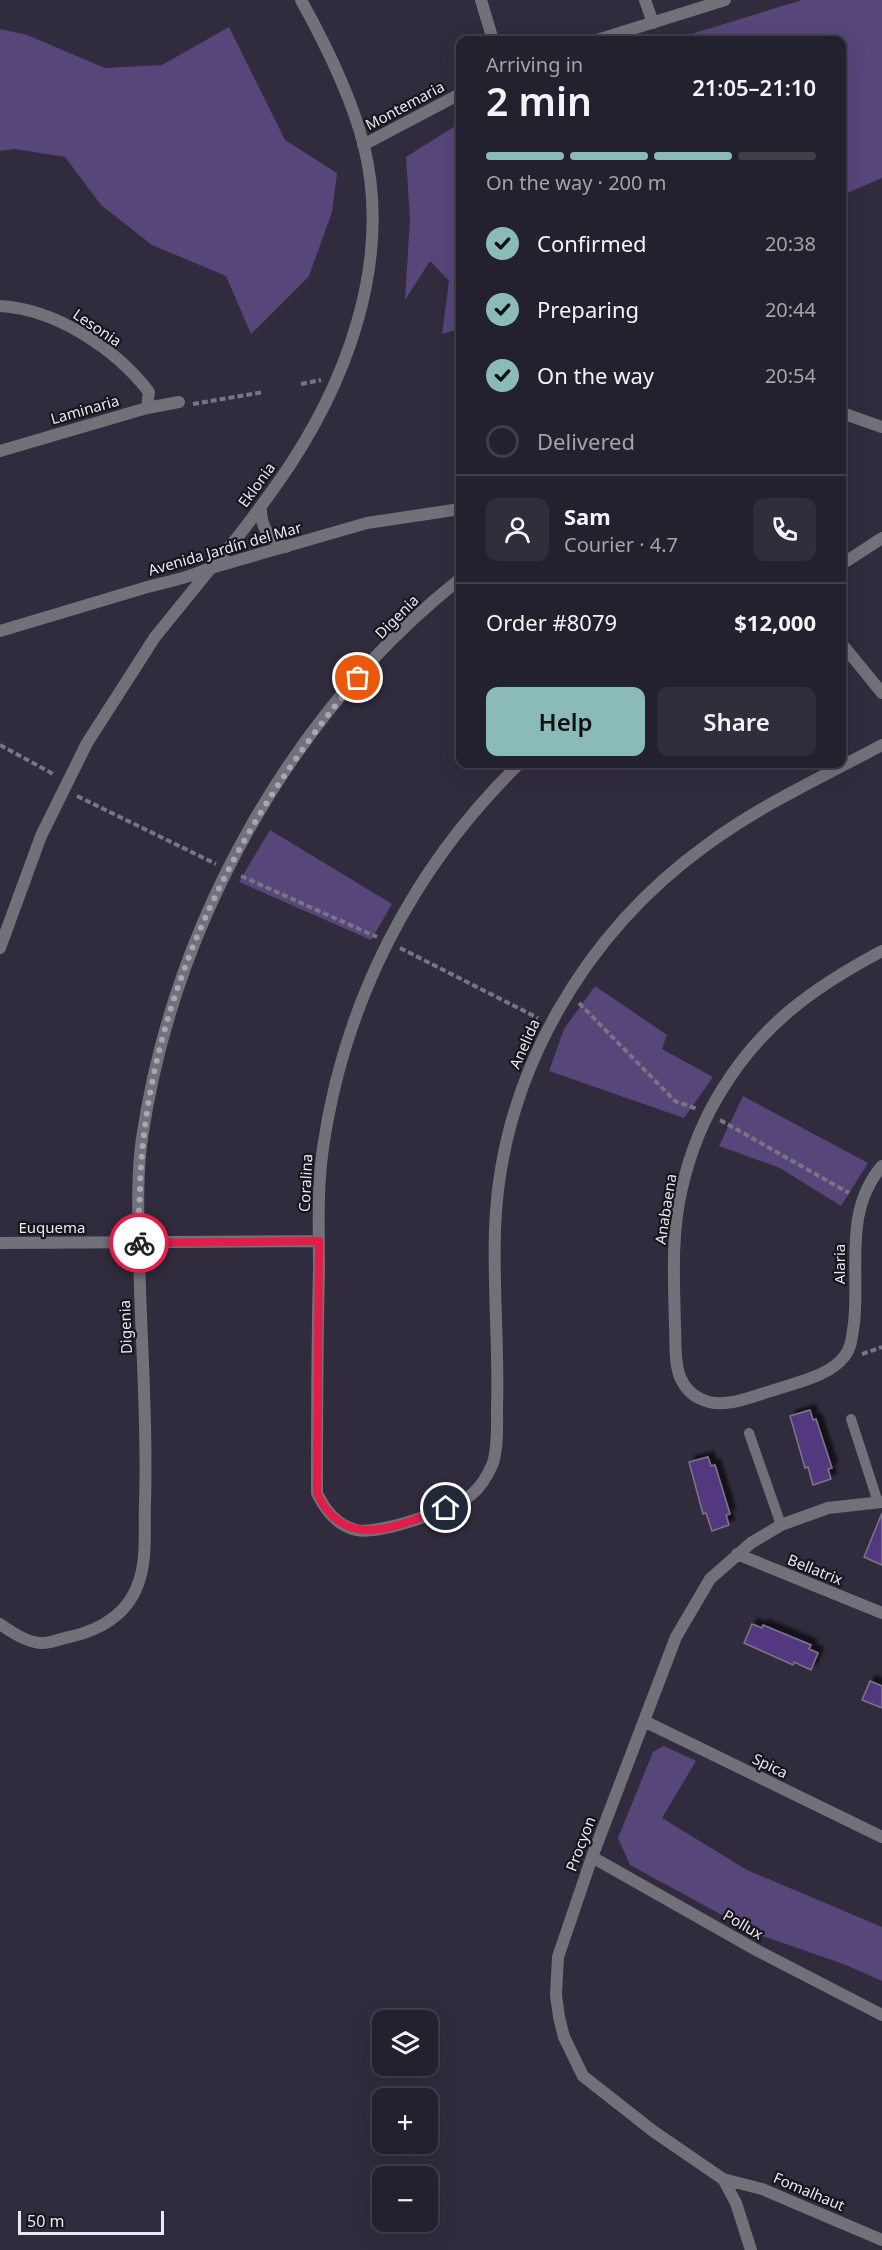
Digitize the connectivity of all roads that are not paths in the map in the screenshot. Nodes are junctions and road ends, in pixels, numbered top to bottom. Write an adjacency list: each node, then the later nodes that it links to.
1 (301, 0): 9 (street, Eklonia)
2 (481, 0): 6 (street)
3 (645, 0): 5 (street)
4 (725, 0): 5 (street)
5 (652, 23): 7 (street)
6 (492, 36)
7 (610, 36)
8 (456, 96): 9 (street, Montemaria)
9 (363, 145): 16 (street, Eklonia)
10 (0, 306): 12 (street, Lesonia)
11 (180, 402): 12 (street, Laminaria)
12 (147, 408): 15 (street, Laminaria)
13 (846, 414): 14 (street)
14 (882, 427)
15 (0, 451)
16 (261, 507): 19 (street); 21 (street, Eklonia)
17 (456, 511): 19 (street, Avenida Jardín del Mar)
18 (882, 538): 20 (street)
19 (286, 547): 21 (street, Avenida Jardín del Mar)
20 (846, 561)
21 (211, 568): 23 (street, Avenida Jardín del Mar); 30 (street, Eklonia)
22 (456, 583): 35 (street, Digenia)
23 (2, 632)
24 (846, 649): 25 (street)
25 (882, 693)
26 (882, 745): 27 (street, Anelida)
27 (846, 765)
28 (515, 768): 33 (street, Coralina)
29 (840, 768): 39 (street, Anelida)
30 (0, 948)
31 (882, 951): 36 (street, Anabaena)
32 (882, 1166): 36 (street, Alaria)
33 (319, 1241): 35 (street, Euquema); 39 (street, Coralina)
34 (0, 1243): 35 (street, Euquema)
35 (139, 1244): 44 (street, Digenia)
36 (838, 1363)
37 (851, 1419): 40 (lane)
38 (749, 1433): 41 (lane)
39 (462, 1501)
40 (880, 1502): 41 (street, Procyon)
41 (781, 1525): 42 (street, Procyon)
42 (737, 1554): 43 (street, Bellatrix); 45 (street, Procyon)
43 (882, 1613)
44 (0, 1624)
45 (644, 1721): 46 (street, Spica); 47 (street, Procyon)
46 (882, 1837)
47 (592, 1857): 48 (street, Pollux); 49 (street, Procyon)
48 (882, 2015)
49 (723, 2179): 50 (street, Fomalhaut); 51 (street, Procyon)
50 (882, 2240)
51 (751, 2250)

